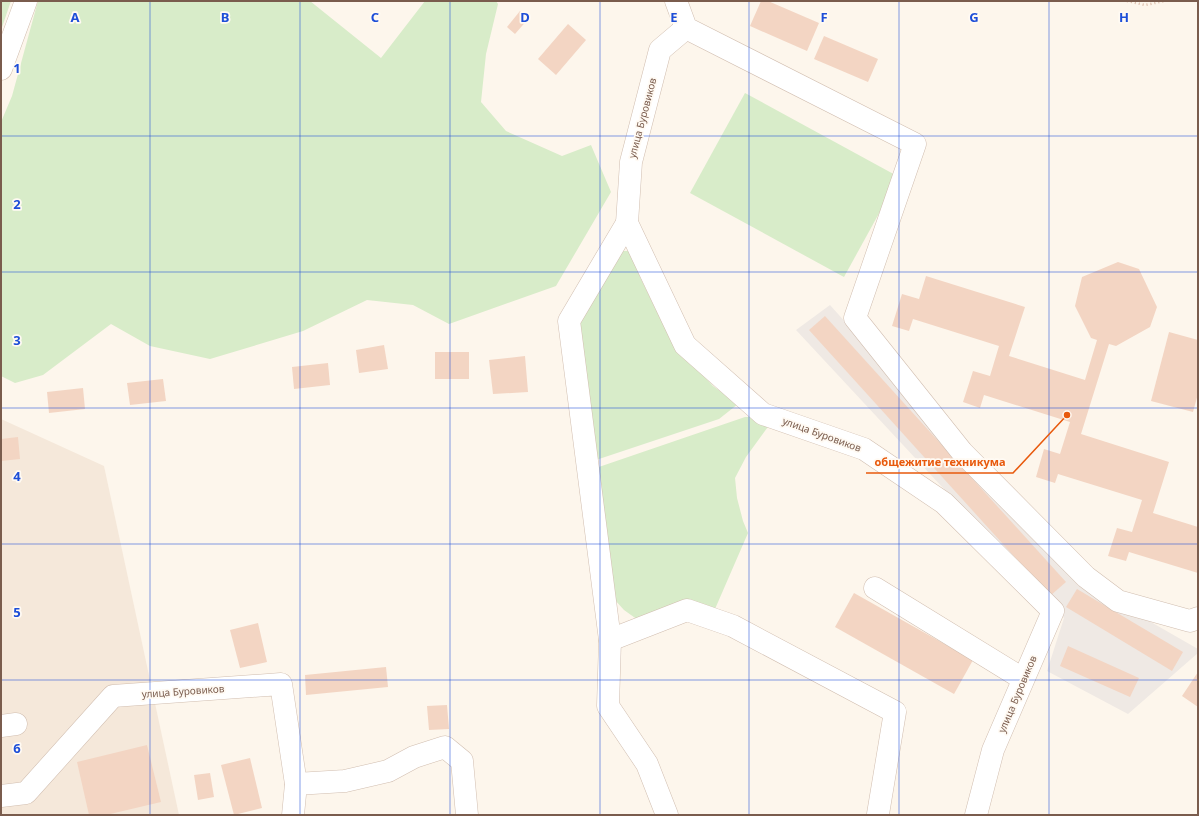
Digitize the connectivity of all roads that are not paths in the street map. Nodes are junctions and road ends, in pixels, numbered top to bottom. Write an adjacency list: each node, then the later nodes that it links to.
1 (26, 1): 4 (street)
2 (676, 1): 3 (street)
3 (686, 28): 5 (street, улица Буровиков); 7 (street)
4 (1, 70)
5 (627, 222): 8 (street); 9 (street, улица Буровиков)
6 (876, 588): 9 (street)
7 (1198, 618)
8 (610, 640): 12 (street); 15 (street)
9 (1023, 679): 16 (street, улица Буровиков)
10 (296, 784): 11 (street, улица Буровиков); 13 (street, улица Буровиков); 14 (street)
11 (1, 796)
12 (878, 814)
13 (293, 815)
14 (467, 815)
15 (667, 815)
16 (976, 815)

